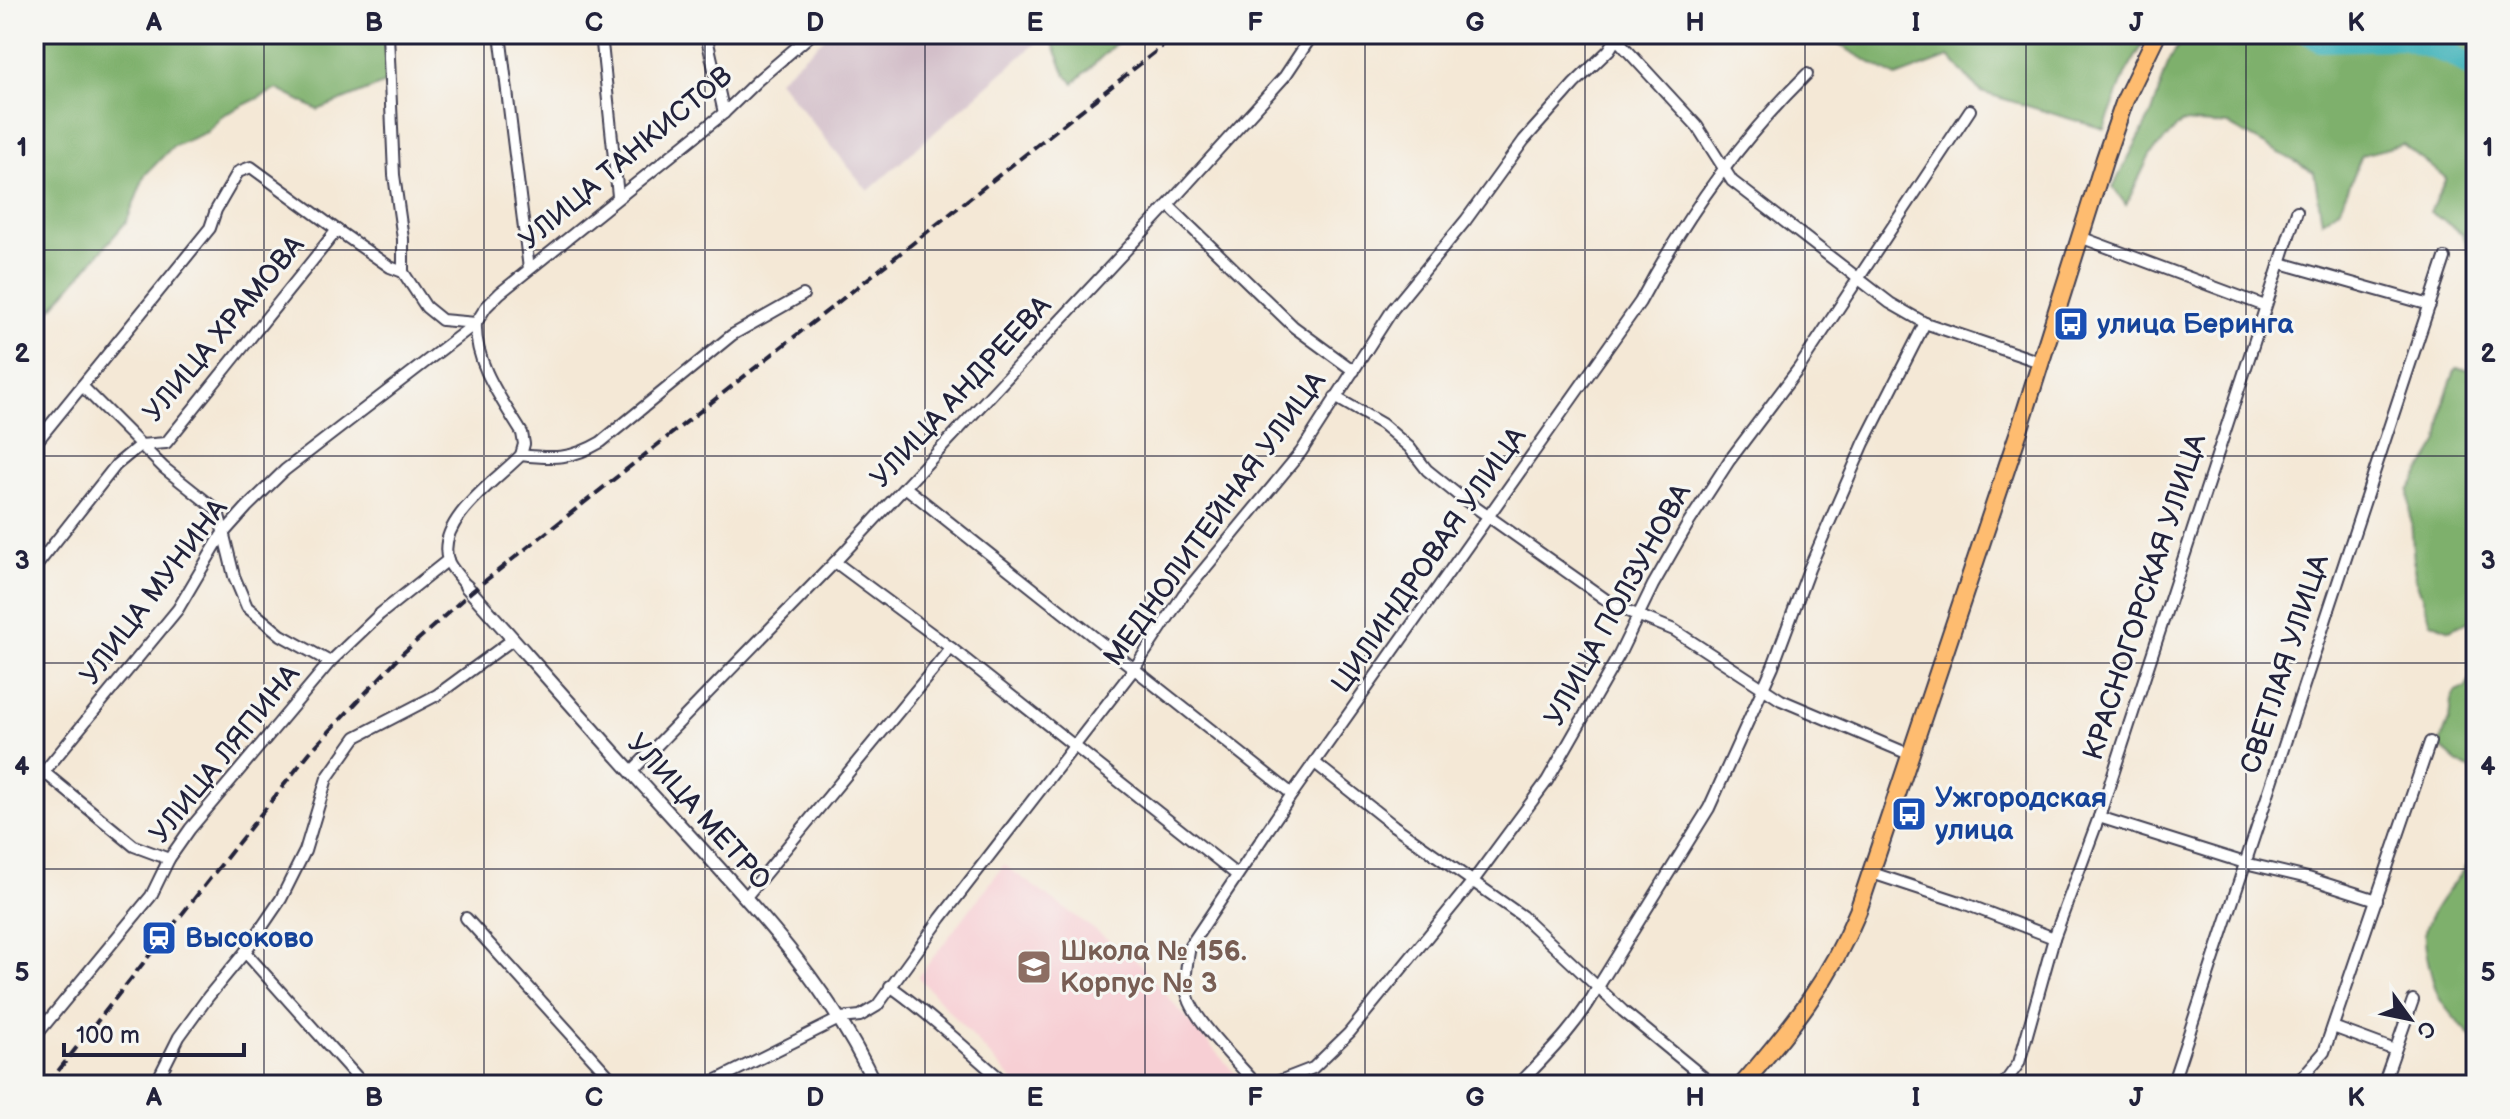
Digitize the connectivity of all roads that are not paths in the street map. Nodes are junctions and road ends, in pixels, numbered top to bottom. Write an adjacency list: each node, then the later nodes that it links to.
1 (388, 34): 21 (street)
2 (500, 34): 20 (street)
3 (601, 34): 13 (street)
4 (706, 34): 11 (street)
5 (812, 34): 11 (street, УЛИЦА ТАНКИСТОВ)
6 (1313, 34): 14 (street, УЛИЦА АНДРЕЕВА)
7 (2157, 34): 17 (main road)
8 (1616, 36): 12 (street); 29 (street, МЕДНОЛИТЕЙНАЯ УЛИЦА)
9 (1807, 74): 12 (street, ЦИЛИНДРОВАЯ УЛИЦА)
10 (1970, 110): 22 (street, УЛИЦА ПОЛЗУНОВА)
11 (724, 113): 13 (street, УЛИЦА ТАНКИСТОВ)
12 (1724, 170): 22 (street); 36 (street, ЦИЛИНДРОВАЯ УЛИЦА)
13 (618, 196): 20 (street, УЛИЦА ТАНКИСТОВ)
14 (1168, 205): 29 (street); 35 (street, УЛИЦА АНДРЕЕВА)
15 (2297, 211): 19 (street, КРАСНОГОРСКАЯ УЛИЦА)
16 (337, 230): 21 (street); 30 (street); 33 (street, УЛИЦА ХРАМОВА)
17 (2080, 237): 25 (street); 28 (main road)
18 (2445, 258): 24 (street, СВЕТЛАЯ УЛИЦА)
19 (2281, 263): 24 (street); 25 (street, КРАСНОГОРСКАЯ УЛИЦА)
20 (529, 269): 26 (street, УЛИЦА ТАНКИСТОВ)
21 (403, 272): 26 (street)
22 (1858, 277): 27 (street); 42 (street, УЛИЦА ПОЛЗУНОВА)
23 (803, 295): 34 (street)
24 (2430, 305): 59 (street, СВЕТЛАЯ УЛИЦА)
25 (2265, 306): 57 (street, КРАСНОГОРСКАЯ УЛИЦА)
26 (476, 323): 34 (street); 37 (street, УЛИЦА МУНИНА)
27 (1925, 323): 28 (street); 47 (street)
28 (2040, 362): 50 (main road)
29 (1354, 371): 31 (street, МЕДНОЛИТЕЙНАЯ УЛИЦА)
30 (82, 386): 32 (street); 33 (street)
31 (1335, 397): 36 (street); 46 (street, МЕДНОЛИТЕЙНАЯ УЛИЦА)
32 (34, 445)
33 (140, 445): 37 (street); 40 (street)
34 (521, 455): 38 (street)
35 (905, 487): 39 (street, УЛИЦА АНДРЕЕВА); 46 (street)
36 (1488, 518): 42 (street); 51 (street, ЦИЛИНДРОВАЯ УЛИЦА)
37 (224, 533): 45 (street); 54 (street, УЛИЦА МУНИНА)
38 (448, 560): 41 (street); 45 (street, УЛИЦА ЛЯПИНА)
39 (835, 562): 44 (street); 53 (street, УЛИЦА АНДРЕЕВА)
40 (34, 569)
41 (466, 586): 43 (street, УЛИЦА МЕТРО)
42 (1638, 615): 47 (street); 62 (street, УЛИЦА ПОЛЗУНОВА)
43 (512, 640): 53 (street, УЛИЦА МЕТРО); 67 (street)
44 (951, 648): 49 (street); 63 (street)
45 (330, 662): 58 (street, УЛИЦА ЛЯПИНА)
46 (1134, 669): 49 (street, МЕДНОЛИТЕЙНАЯ УЛИЦА); 56 (street)
47 (1762, 689): 50 (street); 69 (street)
48 (2430, 742): 64 (street)
49 (1076, 747): 61 (street); 68 (street, МЕДНОЛИТЕЙНАЯ УЛИЦА)
50 (1911, 755): 60 (main road)
51 (1315, 763): 56 (street, ЦИЛИНДРОВАЯ УЛИЦА); 62 (street)
52 (34, 764): 54 (street)
53 (631, 772): 63 (street, УЛИЦА МЕТРО)
54 (44, 773): 55 (street, УЛИЦА МУНИНА); 58 (street)
55 (34, 784)
56 (1292, 794): 61 (street, ЦИЛИНДРОВАЯ УЛИЦА)
57 (2099, 817): 59 (street); 66 (street, КРАСНОГОРСКАЯ УЛИЦА)
58 (169, 859): 73 (street, УЛИЦА ЛЯПИНА)
59 (2245, 863): 64 (street); 87 (street, СВЕТЛАЯ УЛИЦА)
60 (1872, 873): 66 (street); 85 (main road)
61 (1237, 875): 81 (street, ЦИЛИНДРОВАЯ УЛИЦА)
62 (1473, 881): 69 (street); 82 (street, УЛИЦА ПОЛЗУНОВА)
63 (745, 898): 71 (street, УЛИЦА МЕТРО)
64 (2377, 900): 72 (street)
65 (466, 918): 77 (street)
66 (2054, 938): 86 (street, КРАСНОГОРСКАЯ УЛИЦА)
67 (245, 952): 75 (street); 76 (street)
68 (890, 986): 71 (street, МЕДНОЛИТЕЙНАЯ УЛИЦА); 80 (street)
69 (1598, 987): 83 (street); 84 (street)
70 (2413, 1000): 74 (street)
71 (841, 1018): 78 (street, МЕДНОЛИТЕЙНАЯ УЛИЦА); 79 (street, УЛИЦА МЕТРО)
72 (2333, 1027): 74 (street); 88 (street)
73 (34, 1038)
74 (2395, 1050): 89 (street)
75 (155, 1085)
76 (364, 1085)
77 (617, 1085)
78 (707, 1085)
79 (875, 1085)
80 (1008, 1085)
81 (1257, 1085)
82 (1269, 1085)
83 (1518, 1085)
84 (1713, 1085)
85 (1742, 1085)
86 (2003, 1085)
87 (2172, 1085)
88 (2300, 1085)
89 (2383, 1085)

